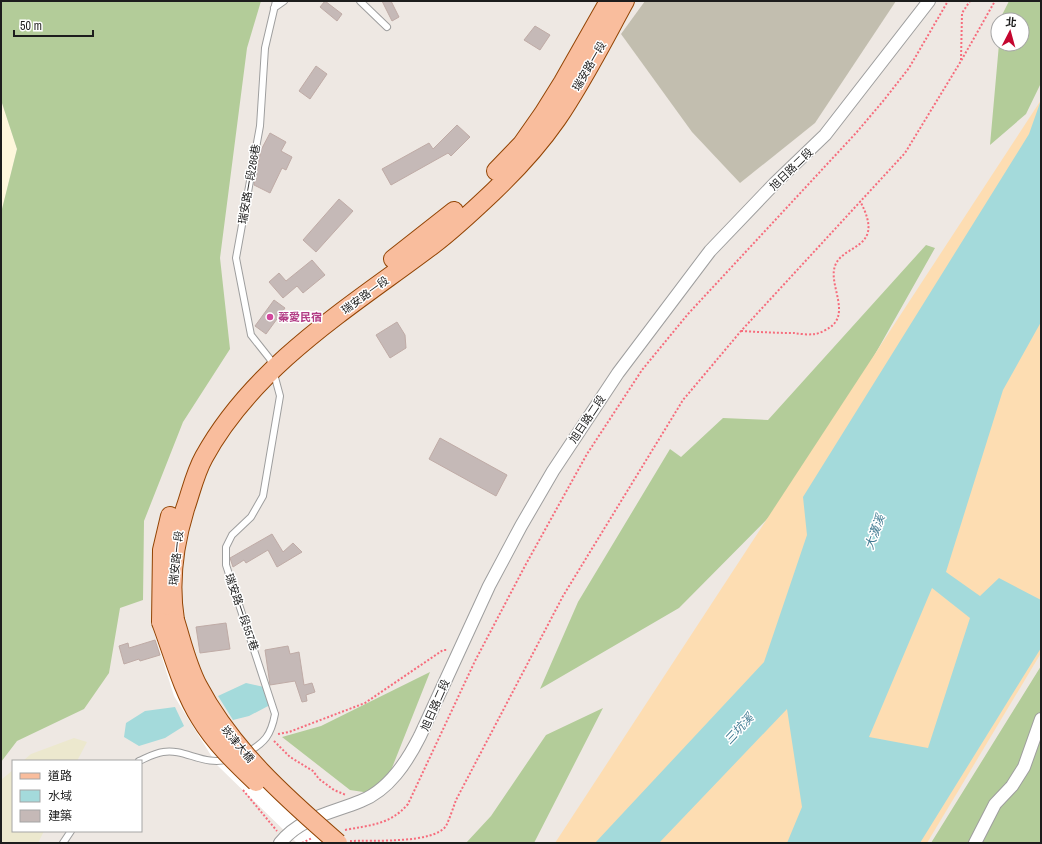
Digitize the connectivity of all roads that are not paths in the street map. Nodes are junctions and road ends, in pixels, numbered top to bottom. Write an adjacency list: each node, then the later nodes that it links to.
1 (276, 1): 7 (lane, 瑞安路一段266巷)
2 (284, 1): 7 (lane)
3 (360, 1): 8 (lane)
4 (609, 1): 9 (main road, 瑞安路一段)
5 (625, 1): 9 (main road, 瑞安路一段)
6 (929, 1): 16 (street, 旭日路二段)
7 (274, 8): 9 (lane, 瑞安路一段266巷)
8 (386, 27)
9 (271, 366): 10 (main road, 瑞安路一段); 12 (lane, 瑞安路一段557巷)
10 (168, 621): 14 (main road, 崁津大橋, bridge); 15 (main road, 崁津大橋, bridge)
11 (1041, 719): 18 (street)
12 (142, 760)
13 (70, 832): 17 (lane)
14 (342, 838)
15 (317, 840)
16 (282, 841)
17 (63, 843)
18 (975, 843)

